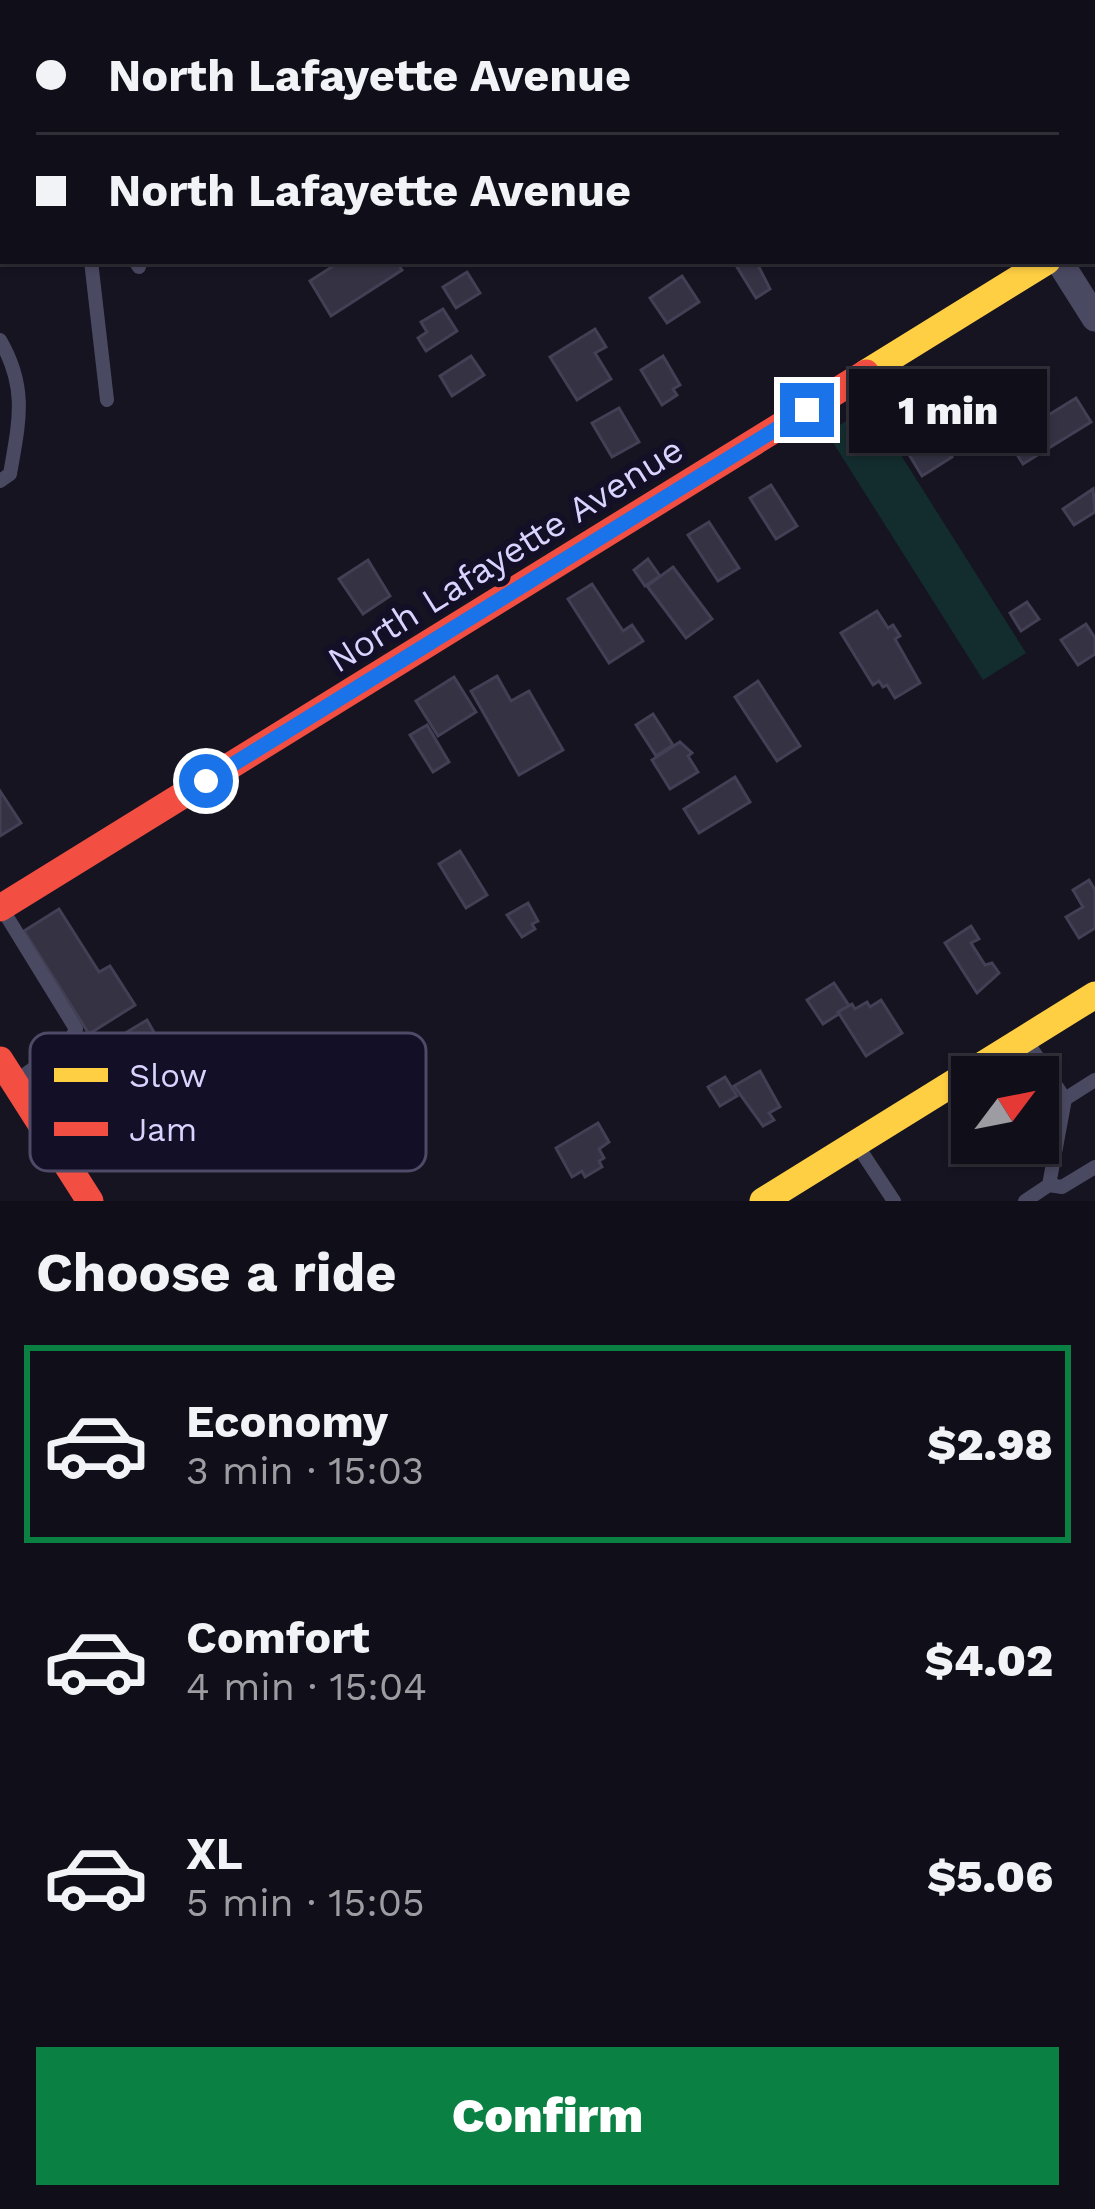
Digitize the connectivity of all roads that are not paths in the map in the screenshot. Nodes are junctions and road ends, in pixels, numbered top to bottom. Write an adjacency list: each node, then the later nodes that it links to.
1 (91, 264): 6 (lane)
2 (1042, 264): 8 (street, North Lafayette Avenue)
3 (1061, 264): 4 (street)
4 (1095, 318)
5 (0, 340): 7 (lane)
6 (106, 400)
7 (0, 482)
8 (2, 904): 10 (lane)
9 (1095, 995): 11 (street)
10 (74, 1033)
11 (1025, 1038): 14 (lane); 16 (street)
12 (5, 1072): 15 (street)
13 (1095, 1080): 14 (lane)
14 (1064, 1099): 19 (lane)
15 (30, 1110)
16 (856, 1143): 20 (lane); 22 (street)
17 (1095, 1167): 19 (lane)
18 (70, 1171): 21 (street)
19 (1048, 1185): 23 (lane)
20 (885, 1198)
21 (90, 1201)
22 (764, 1201)
23 (1025, 1201)

